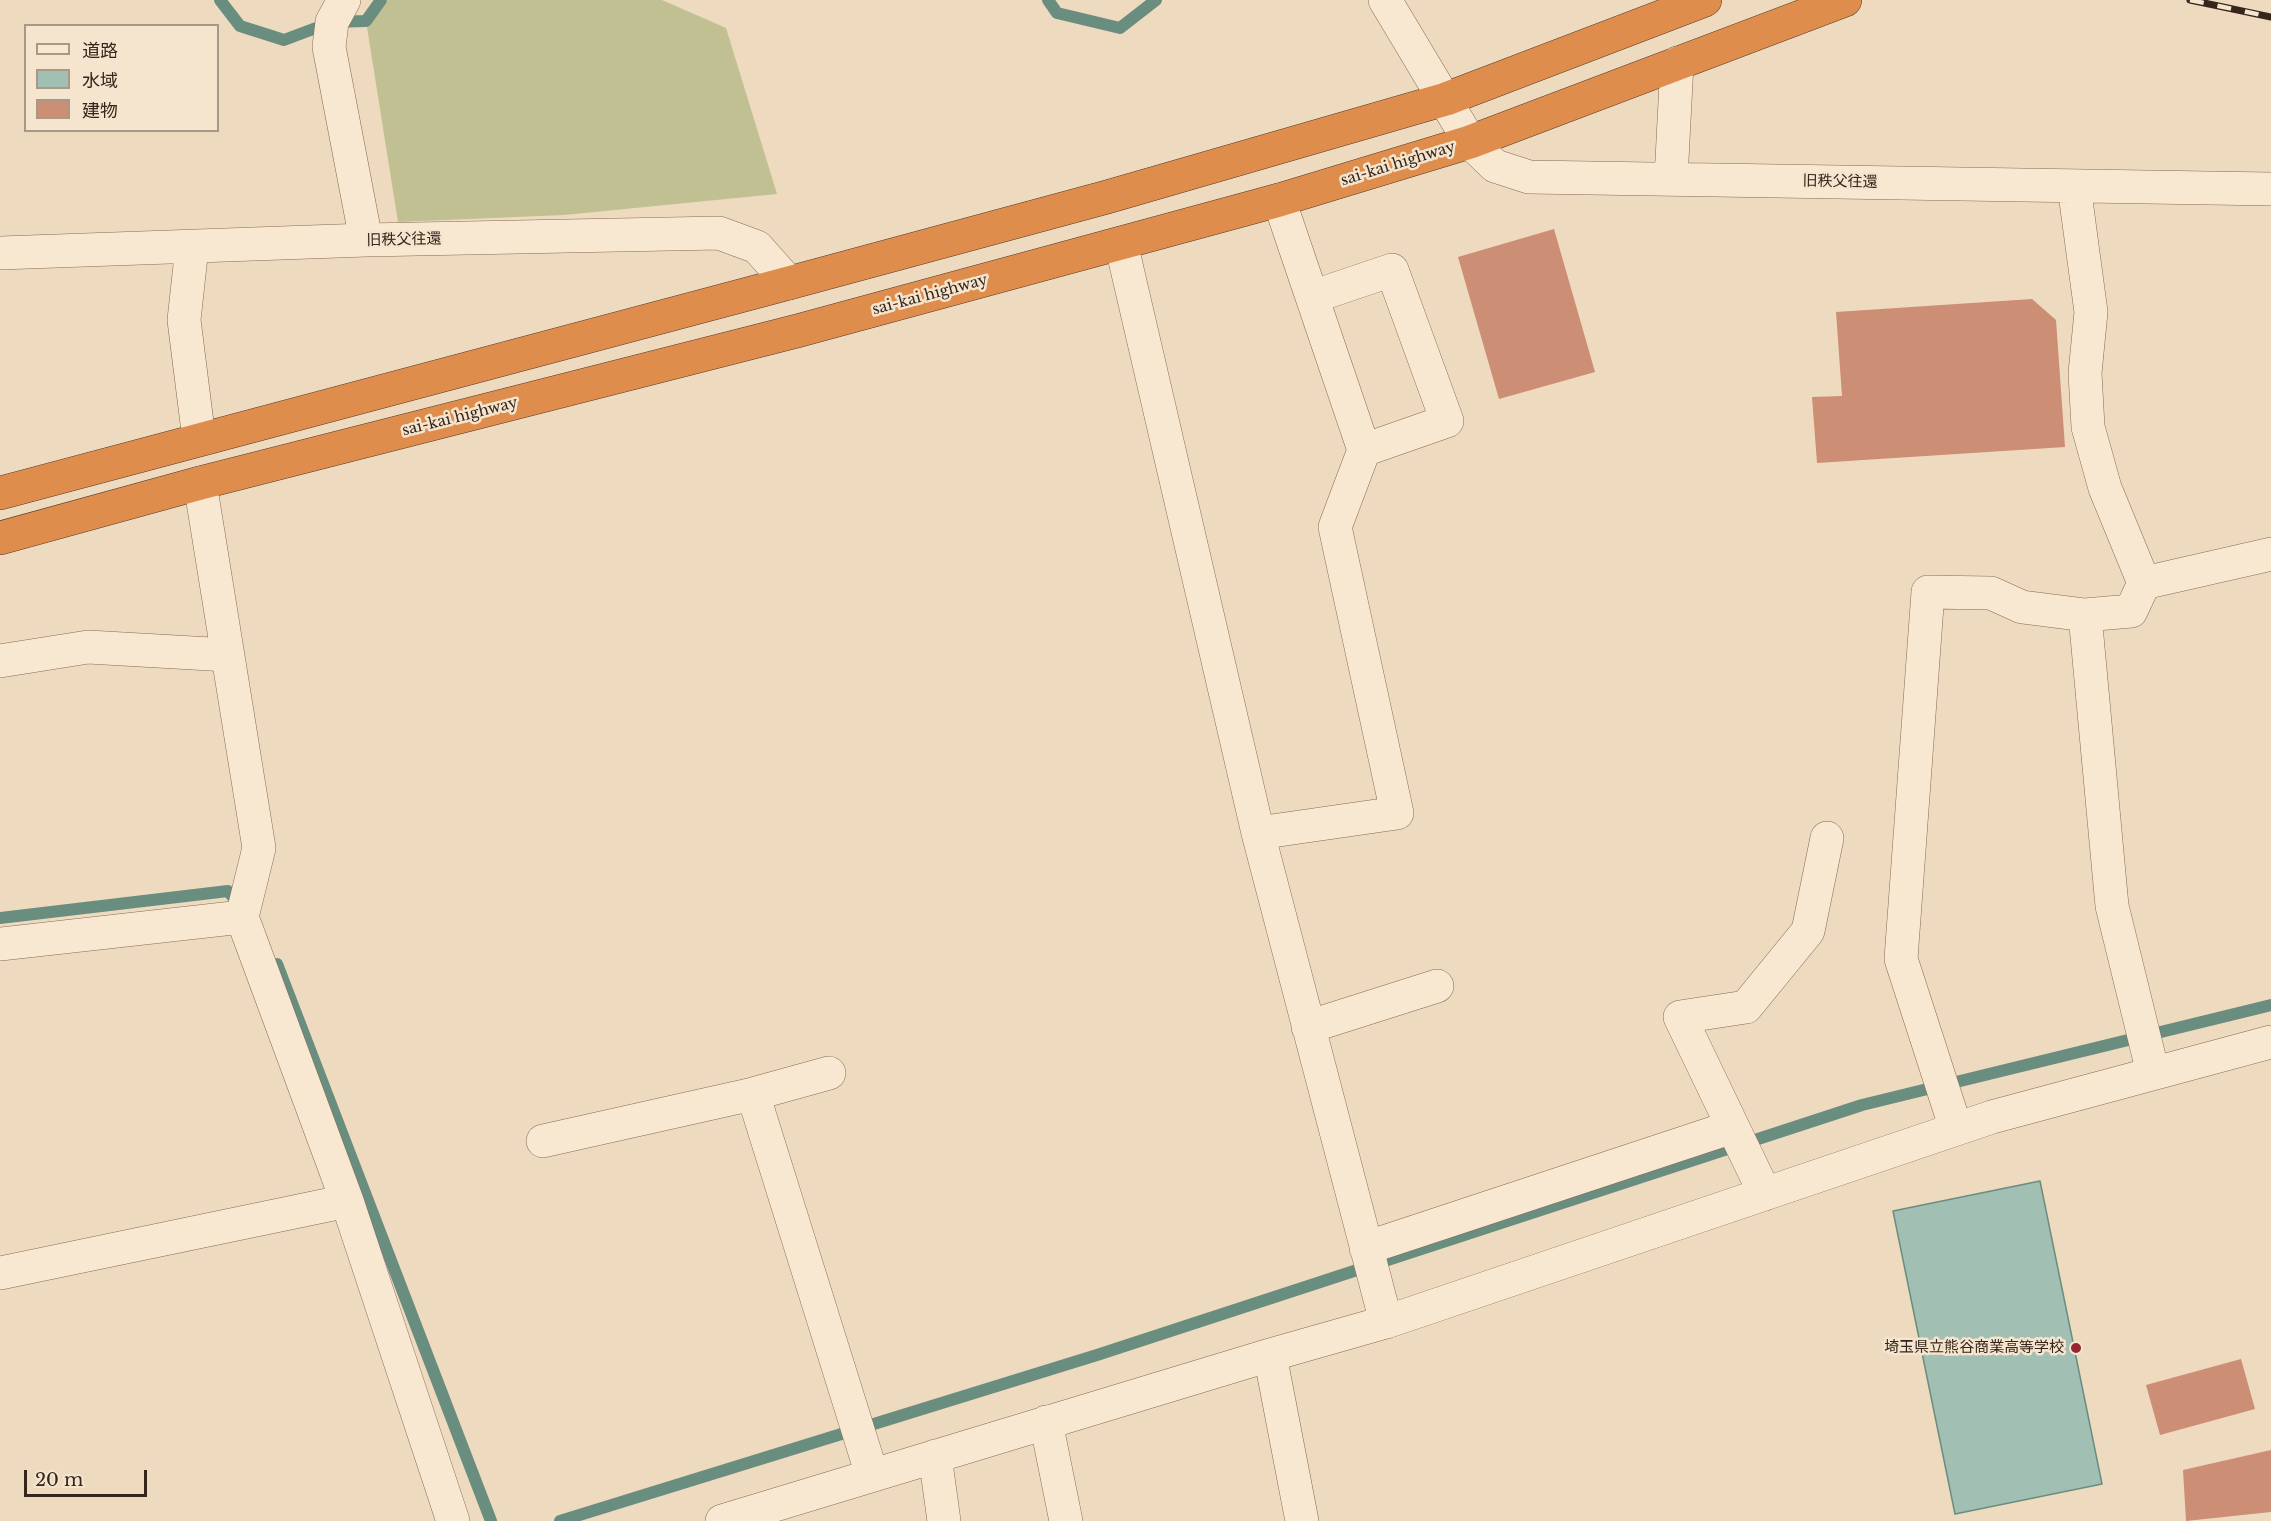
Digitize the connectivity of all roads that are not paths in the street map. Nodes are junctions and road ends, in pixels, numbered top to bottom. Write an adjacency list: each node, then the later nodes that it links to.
1 (344, 0): 12 (street)
2 (1385, 0): 6 (street, 旧秩父往還)
3 (1705, 0): 6 (highway)
4 (1845, 0): 5 (highway, sai-kai highway)
5 (1677, 63): 7 (highway, sai-kai highway); 8 (street)
6 (1446, 99): 7 (street, 旧秩父往還); 16 (highway)
7 (1470, 142): 8 (street, 旧秩父往還); 11 (highway, sai-kai highway)
8 (1671, 179): 9 (street, 旧秩父往還)
9 (2074, 186): 10 (street, 旧秩父往還); 24 (street)
10 (2271, 189)
11 (1279, 200): 13 (highway, sai-kai highway); 17 (street)
12 (366, 240): 14 (street, 旧秩父往還); 16 (street, 旧秩父往還)
13 (1121, 243): 20 (highway, sai-kai highway); 28 (street)
14 (192, 246): 15 (street, 旧秩父往還); 18 (street)
15 (0, 253)
16 (789, 284): 18 (highway)
17 (1312, 297): 19 (street); 19 (street)
18 (199, 439): 21 (highway)
19 (1364, 450): 28 (street)
20 (200, 483): 22 (highway, sai-kai highway); 26 (street)
21 (0, 494)
22 (0, 538)
23 (2271, 554): 24 (street)
24 (2144, 583): 25 (street)
25 (2085, 615): 36 (street); 39 (street)
26 (228, 655): 27 (street); 30 (street)
27 (0, 661)
28 (1258, 833): 33 (street)
29 (1827, 838): 38 (street)
30 (242, 917): 31 (street); 42 (street)
31 (0, 944)
32 (1437, 986): 33 (street)
33 (1308, 1026): 43 (street)
34 (2271, 1042): 36 (street)
35 (829, 1073): 37 (street)
36 (2153, 1073): 39 (street)
37 (753, 1094): 40 (street); 49 (street)
38 (1732, 1126): 41 (street); 43 (street)
39 (1956, 1129): 41 (street)
40 (543, 1141)
41 (1765, 1194): 45 (street)
42 (347, 1201): 44 (street); 50 (street)
43 (1366, 1248): 45 (street)
44 (0, 1273)
45 (1386, 1322): 46 (street)
46 (1270, 1354): 47 (street); 54 (street)
47 (1046, 1422): 48 (street); 53 (street)
48 (935, 1456): 49 (street); 52 (street)
49 (872, 1475): 51 (street)
50 (453, 1521)
51 (722, 1521)
52 (944, 1521)
53 (1066, 1521)
54 (1302, 1521)

